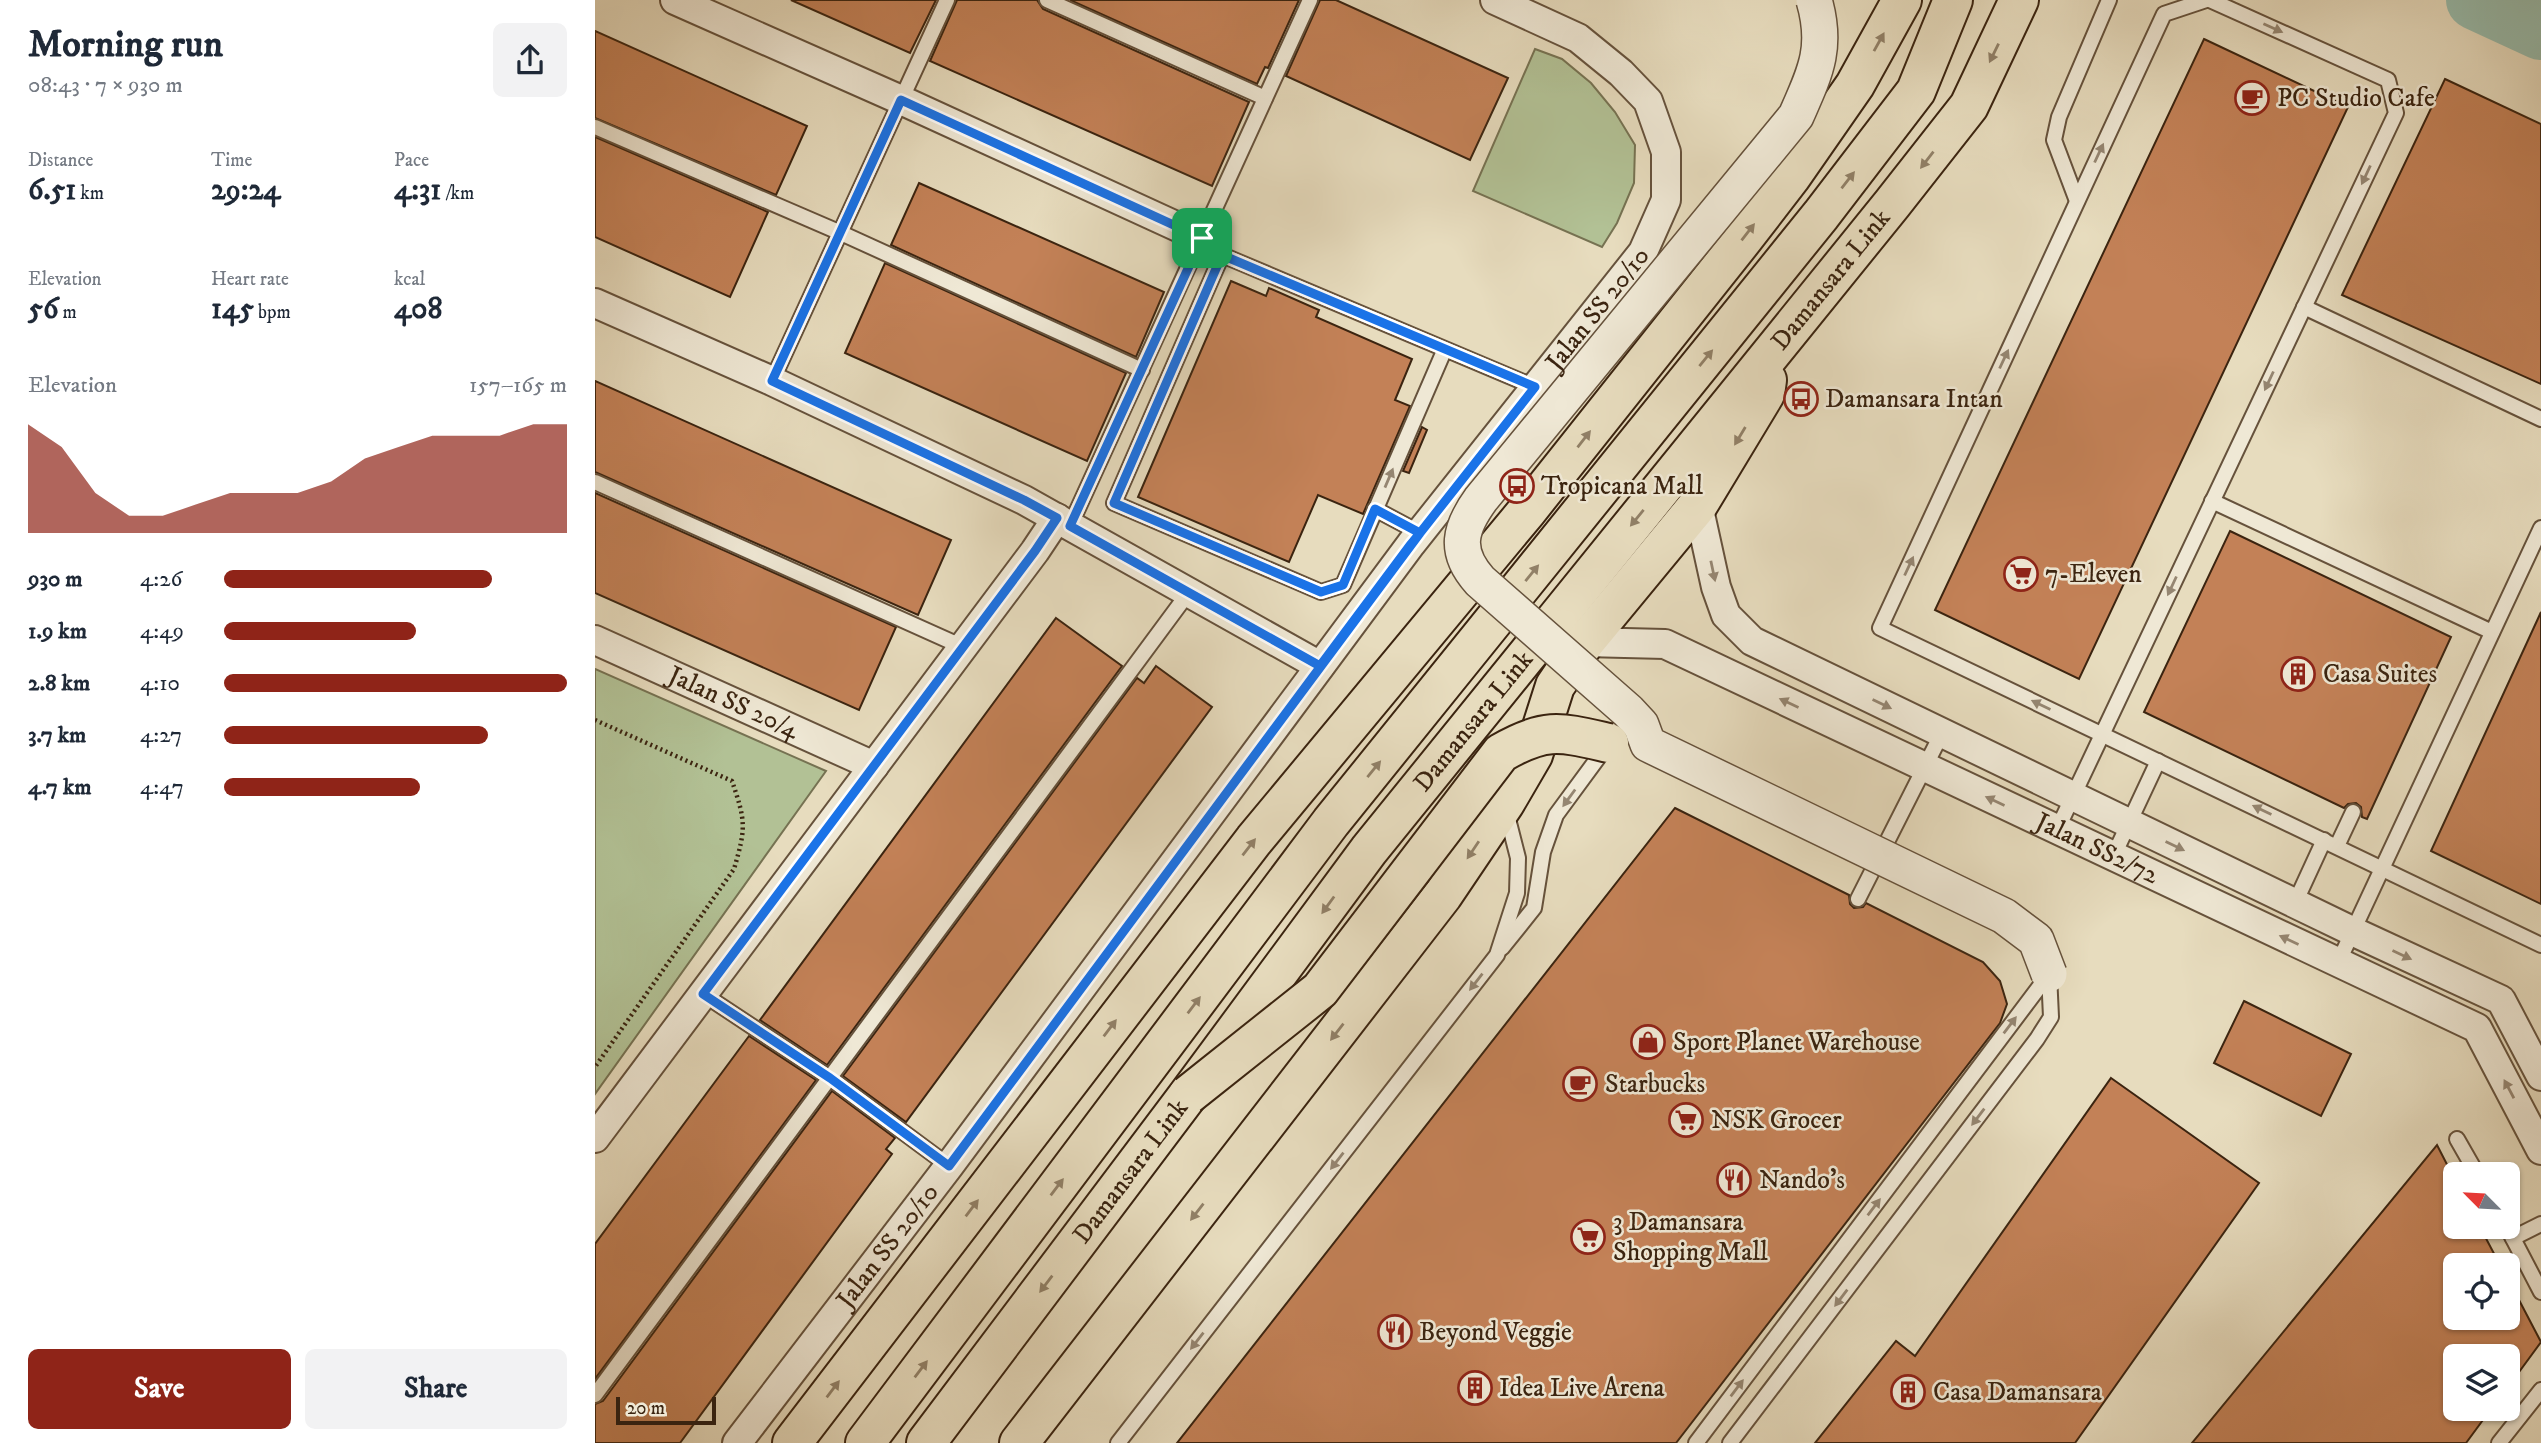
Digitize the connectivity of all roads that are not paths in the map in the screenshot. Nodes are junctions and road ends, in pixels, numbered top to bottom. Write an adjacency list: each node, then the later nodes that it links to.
1 (675, 0): 13 (street)
2 (947, 0): 13 (lane)
3 (1047, 0): 12 (lane)
4 (1310, 0): 12 (lane)
5 (1495, 0): 24 (street, Jalan SS 20/10)
6 (1814, 0): 44 (street, bridge)
7 (1902, 0): 31 (highway, one-way to 7)
8 (1953, 0): 80 (highway, Damansara Link, one-way to 8)
9 (2019, 0): 21 (highway, Damansara Link, one-way to 21)
10 (2109, 0): 15 (lane)
11 (2208, 0): 15 (lane, one-way to 11); 19 (lane, one-way to 19)
12 (1265, 98): 17 (lane)
13 (901, 100): 16 (lane); 17 (street)
14 (595, 127): 16 (lane)
15 (2077, 201): 42 (lane, one-way to 15)
16 (841, 233): 22 (lane); 23 (lane)
17 (1202, 238): 22 (lane)
18 (595, 303): 23 (street)
19 (2304, 307): 25 (lane); 28 (lane, one-way to 28)
20 (1444, 351): 24 (lane); 30 (lane, one-way to 20); 30 (lane)
21 (1772, 351): 29 (highway, one-way to 29); 66 (highway, Damansara Link, one-way to 66, bridge)
22 (1142, 370): 32 (lane)
23 (772, 381): 32 (street)
24 (1535, 387): 26 (street, Jalan SS 20/10)
25 (2541, 419)
26 (1475, 463): 31 (street); 34 (street, Jalan SS 20/10)
27 (595, 482): 39 (lane)
28 (2212, 501): 36 (lane); 42 (lane, one-way to 42)
29 (1698, 505): 38 (highway); 41 (street, Jalan SS2/72, one-way to 41)
30 (1375, 509): 34 (lane)
31 (1527, 511): 79 (highway, one-way to 31)
32 (1064, 522): 35 (street); 39 (street)
33 (2541, 528): 36 (lane)
34 (1420, 533): 40 (street, Jalan SS 20/10)
35 (1189, 592): 40 (street); 65 (lane)
36 (2492, 632): 55 (lane)
37 (595, 640): 46 (street, Jalan SS 20/4)
38 (1585, 642): 47 (street, Jalan SS2/72, one-way to 38); 49 (highway)
39 (963, 647): 46 (street)
40 (1320, 666): 71 (street, Jalan SS 20/10)
41 (1942, 733): 47 (lane); 48 (street, Jalan SS2/72)
42 (2102, 734): 45 (lane); 48 (lane)
43 (1609, 743): 44 (highway); 60 (lane, one-way to 60); 66 (highway, bridge)
44 (1648, 744): 62 (street, bridge)
45 (2158, 761): 51 (lane); 53 (lane, one-way to 45)
46 (874, 766): 63 (street)
47 (1924, 767): 52 (street, Jalan SS2/72, one-way to 47); 56 (lane)
48 (2073, 796): 51 (street, Jalan SS2/72); 52 (lane)
49 (1505, 803): 60 (lane); 82 (highway, one-way to 82)
50 (2353, 812): 53 (lane)
51 (2129, 824): 54 (lane); 57 (street, Jalan SS2/72, one-way to 57)
52 (2057, 830): 54 (street, Jalan SS2/72)
53 (2330, 843): 55 (lane); 57 (lane)
54 (2113, 857): 61 (street, Jalan SS2/72, one-way to 54)
55 (2382, 868): 58 (lane); 59 (lane)
56 (1858, 899)
57 (2295, 903): 58 (street, Jalan SS2/72)
58 (2353, 931): 61 (lane); 64 (street, Jalan SS2/72, one-way to 64)
59 (2541, 945)
60 (1497, 955): 83 (lane, one-way to 83)
61 (2338, 963): 67 (street, Jalan SS2/72, one-way to 61)
62 (2049, 974): 84 (lane, one-way to 62); 85 (lane, one-way to 85)
63 (703, 994): 65 (lane); 68 (street)
64 (2541, 1076)
65 (830, 1078): 71 (lane); 77 (lane)
66 (1188, 1095): 81 (highway, Damansara Link, one-way to 81)
67 (2537, 1132)
68 (595, 1138)
69 (2457, 1139): 70 (lane)
70 (2470, 1162)
71 (949, 1166): 78 (street, Jalan SS 20/10)
72 (2541, 1224): 73 (lane)
73 (2520, 1229)
74 (2514, 1239): 75 (lane)
75 (2540, 1288)
76 (2541, 1390): 86 (lane)
77 (595, 1395)
78 (737, 1443)
79 (792, 1443)
80 (865, 1443)
81 (926, 1443)
82 (1019, 1443)
83 (1118, 1443)
84 (1696, 1443)
85 (1730, 1443)
86 (2499, 1443)

